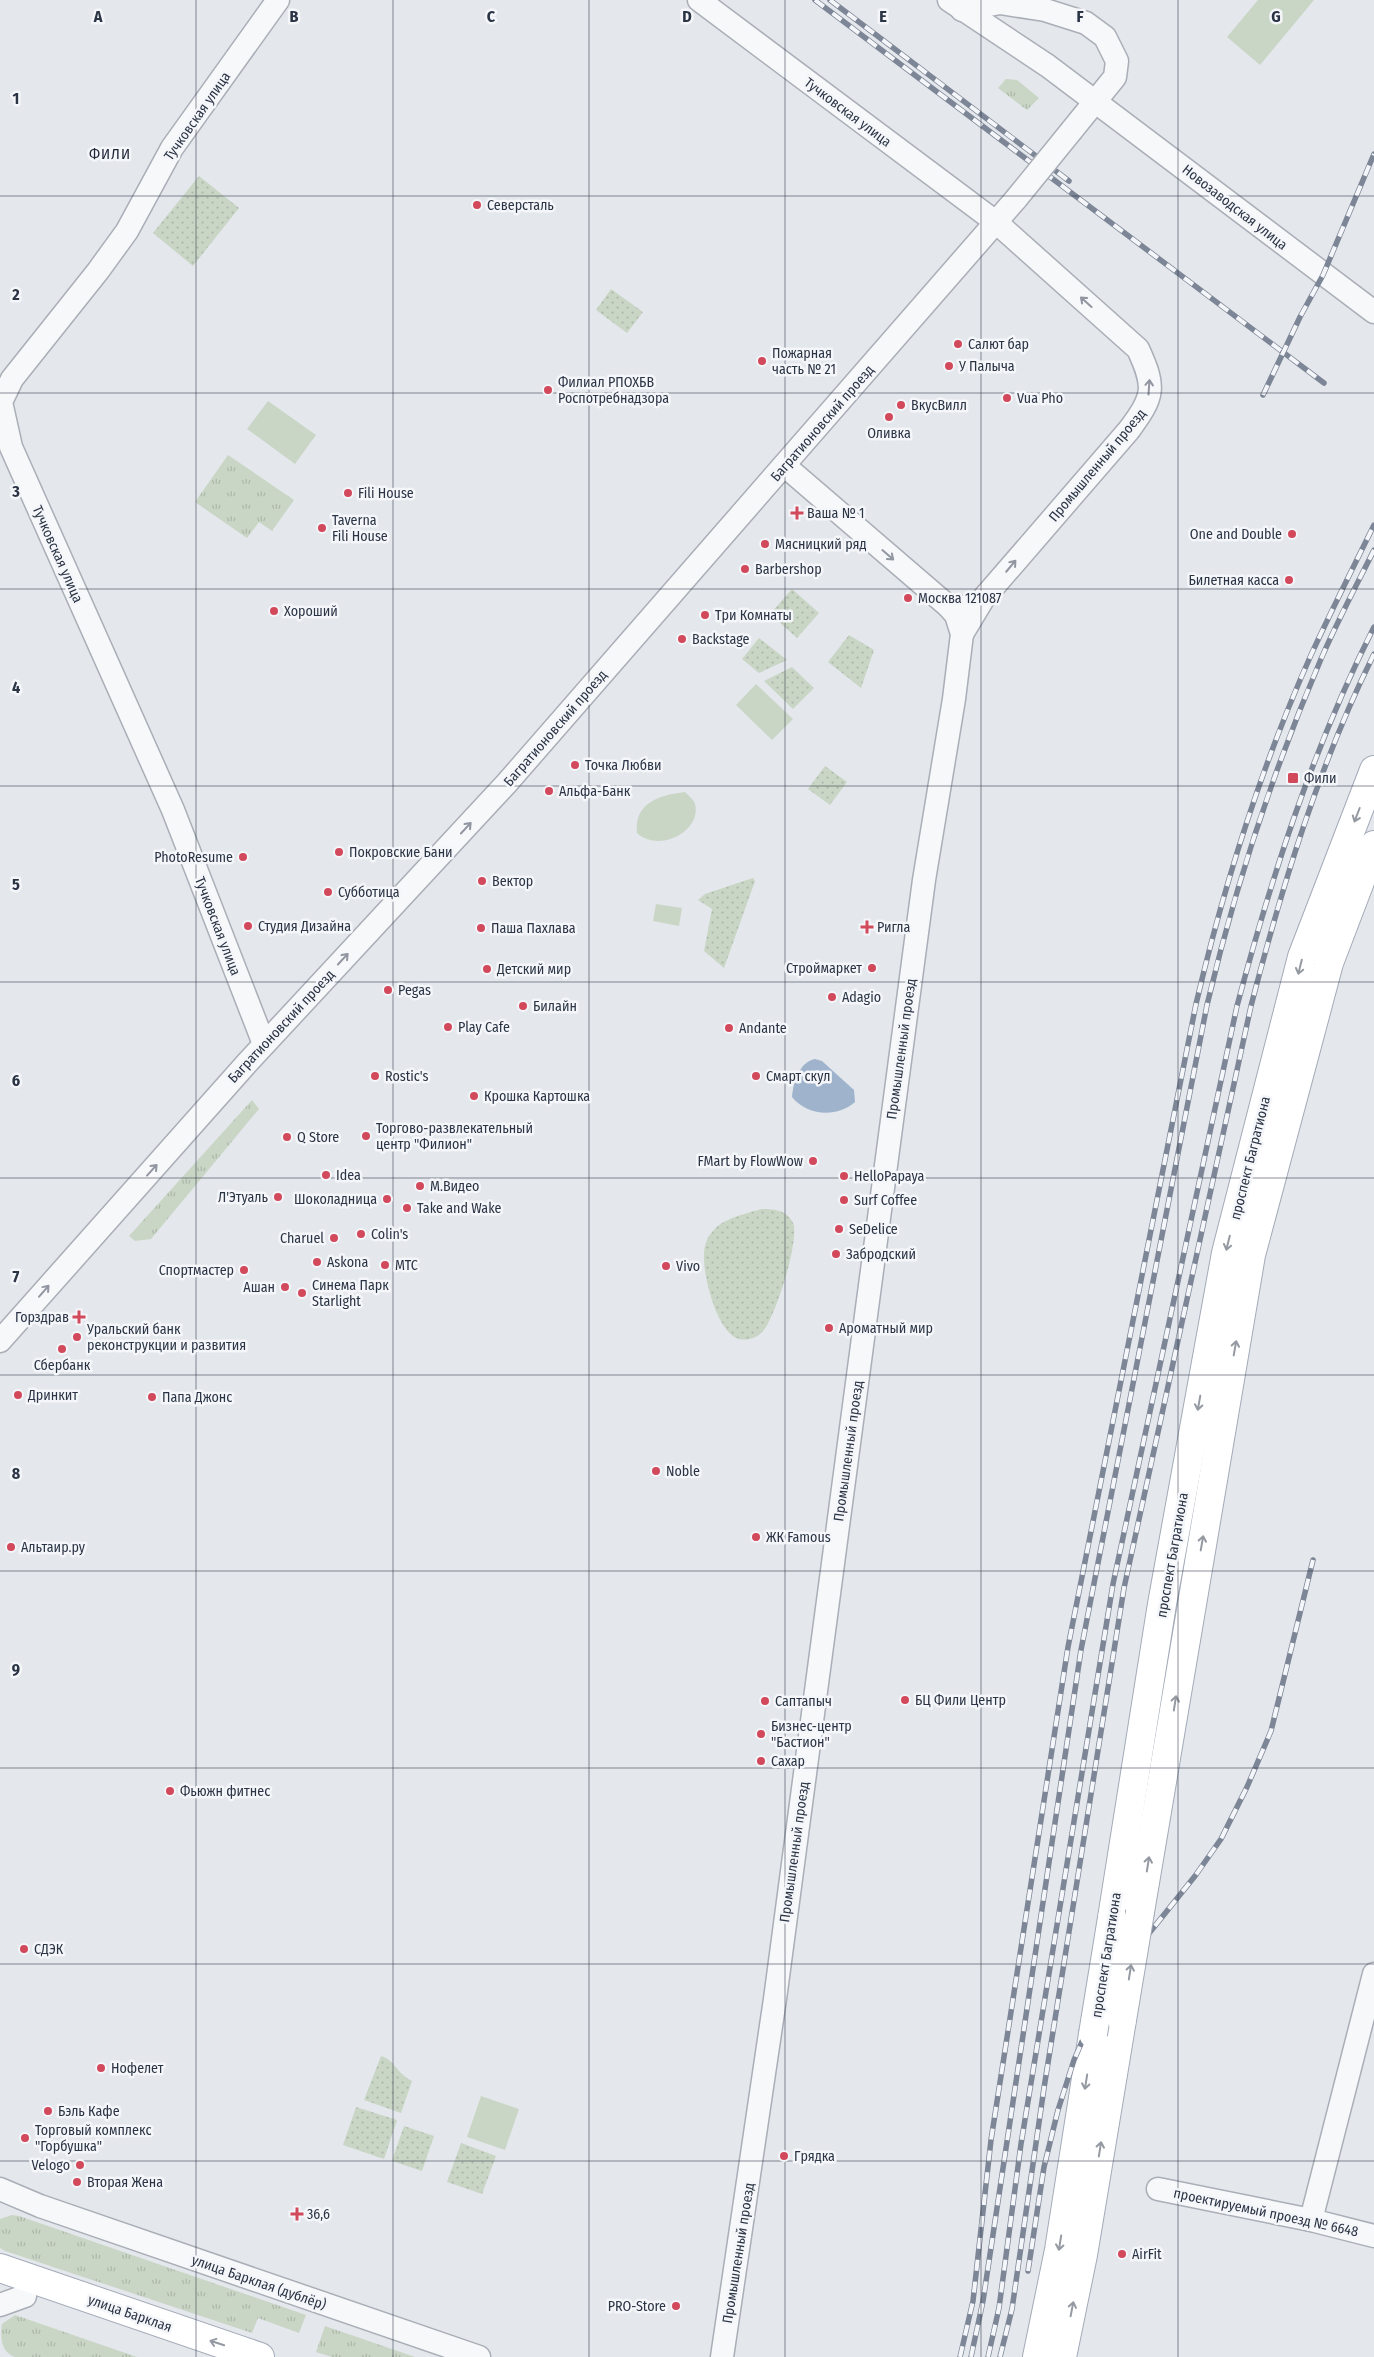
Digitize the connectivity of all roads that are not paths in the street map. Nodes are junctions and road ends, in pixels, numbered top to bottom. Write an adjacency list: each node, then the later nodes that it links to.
1 (278, 0): 13 (street, Тучковская улица)
2 (699, 0): 5 (street, Тучковская улица)
3 (956, 5): 4 (street, Новозаводская улица); 4 (street, Новозаводская улица)
4 (1095, 102): 5 (street, Багратионовский проезд, bridge); 6 (street, Новозаводская улица)
5 (997, 223): 7 (street, Багратионовский проезд); 8 (street, Промышленный проезд, one-way to 5)
6 (1374, 312)
7 (785, 466): 9 (street, Промышленный проезд, one-way to 9); 13 (street, Багратионовский проезд, one-way to 7)
8 (983, 599): 9 (street); 10 (street, Промышленный проезд)
9 (948, 606): 10 (street, Промышленный проезд)
10 (962, 634): 31 (street, Промышленный проезд)
11 (1374, 770): 32 (main road, проспект Багратиона, one-way to 32, bridge)
12 (1374, 845): 33 (main road, проспект Багратиона, one-way to 12, bridge)
13 (264, 1044): 14 (street, Багратионовский проезд, one-way to 13)
14 (0, 1341)
15 (1374, 1974): 20 (street)
16 (0, 2189): 19 (street, улица Барклая (дублёр))
17 (1158, 2189): 20 (street, проектируемый проезд № 6648)
18 (0, 2205): 19 (street, улица Барклая (дублёр))
19 (40, 2206): 30 (street, улица Барклая (дублёр))
20 (1311, 2220): 21 (street, проектируемый проезд № 6648)
21 (1374, 2236)
22 (0, 2254): 24 (street)
23 (0, 2268): 24 (main road, улица Барклая)
24 (52, 2286): 29 (main road, улица Барклая, one-way to 24)
25 (0, 2287): 26 (main road, улица Барклая)
26 (25, 2296): 27 (street); 28 (main road, улица Барклая)
27 (0, 2305)
28 (202, 2357)
29 (260, 2357)
30 (479, 2357)
31 (722, 2357)
32 (1038, 2357)
33 (1062, 2357)

